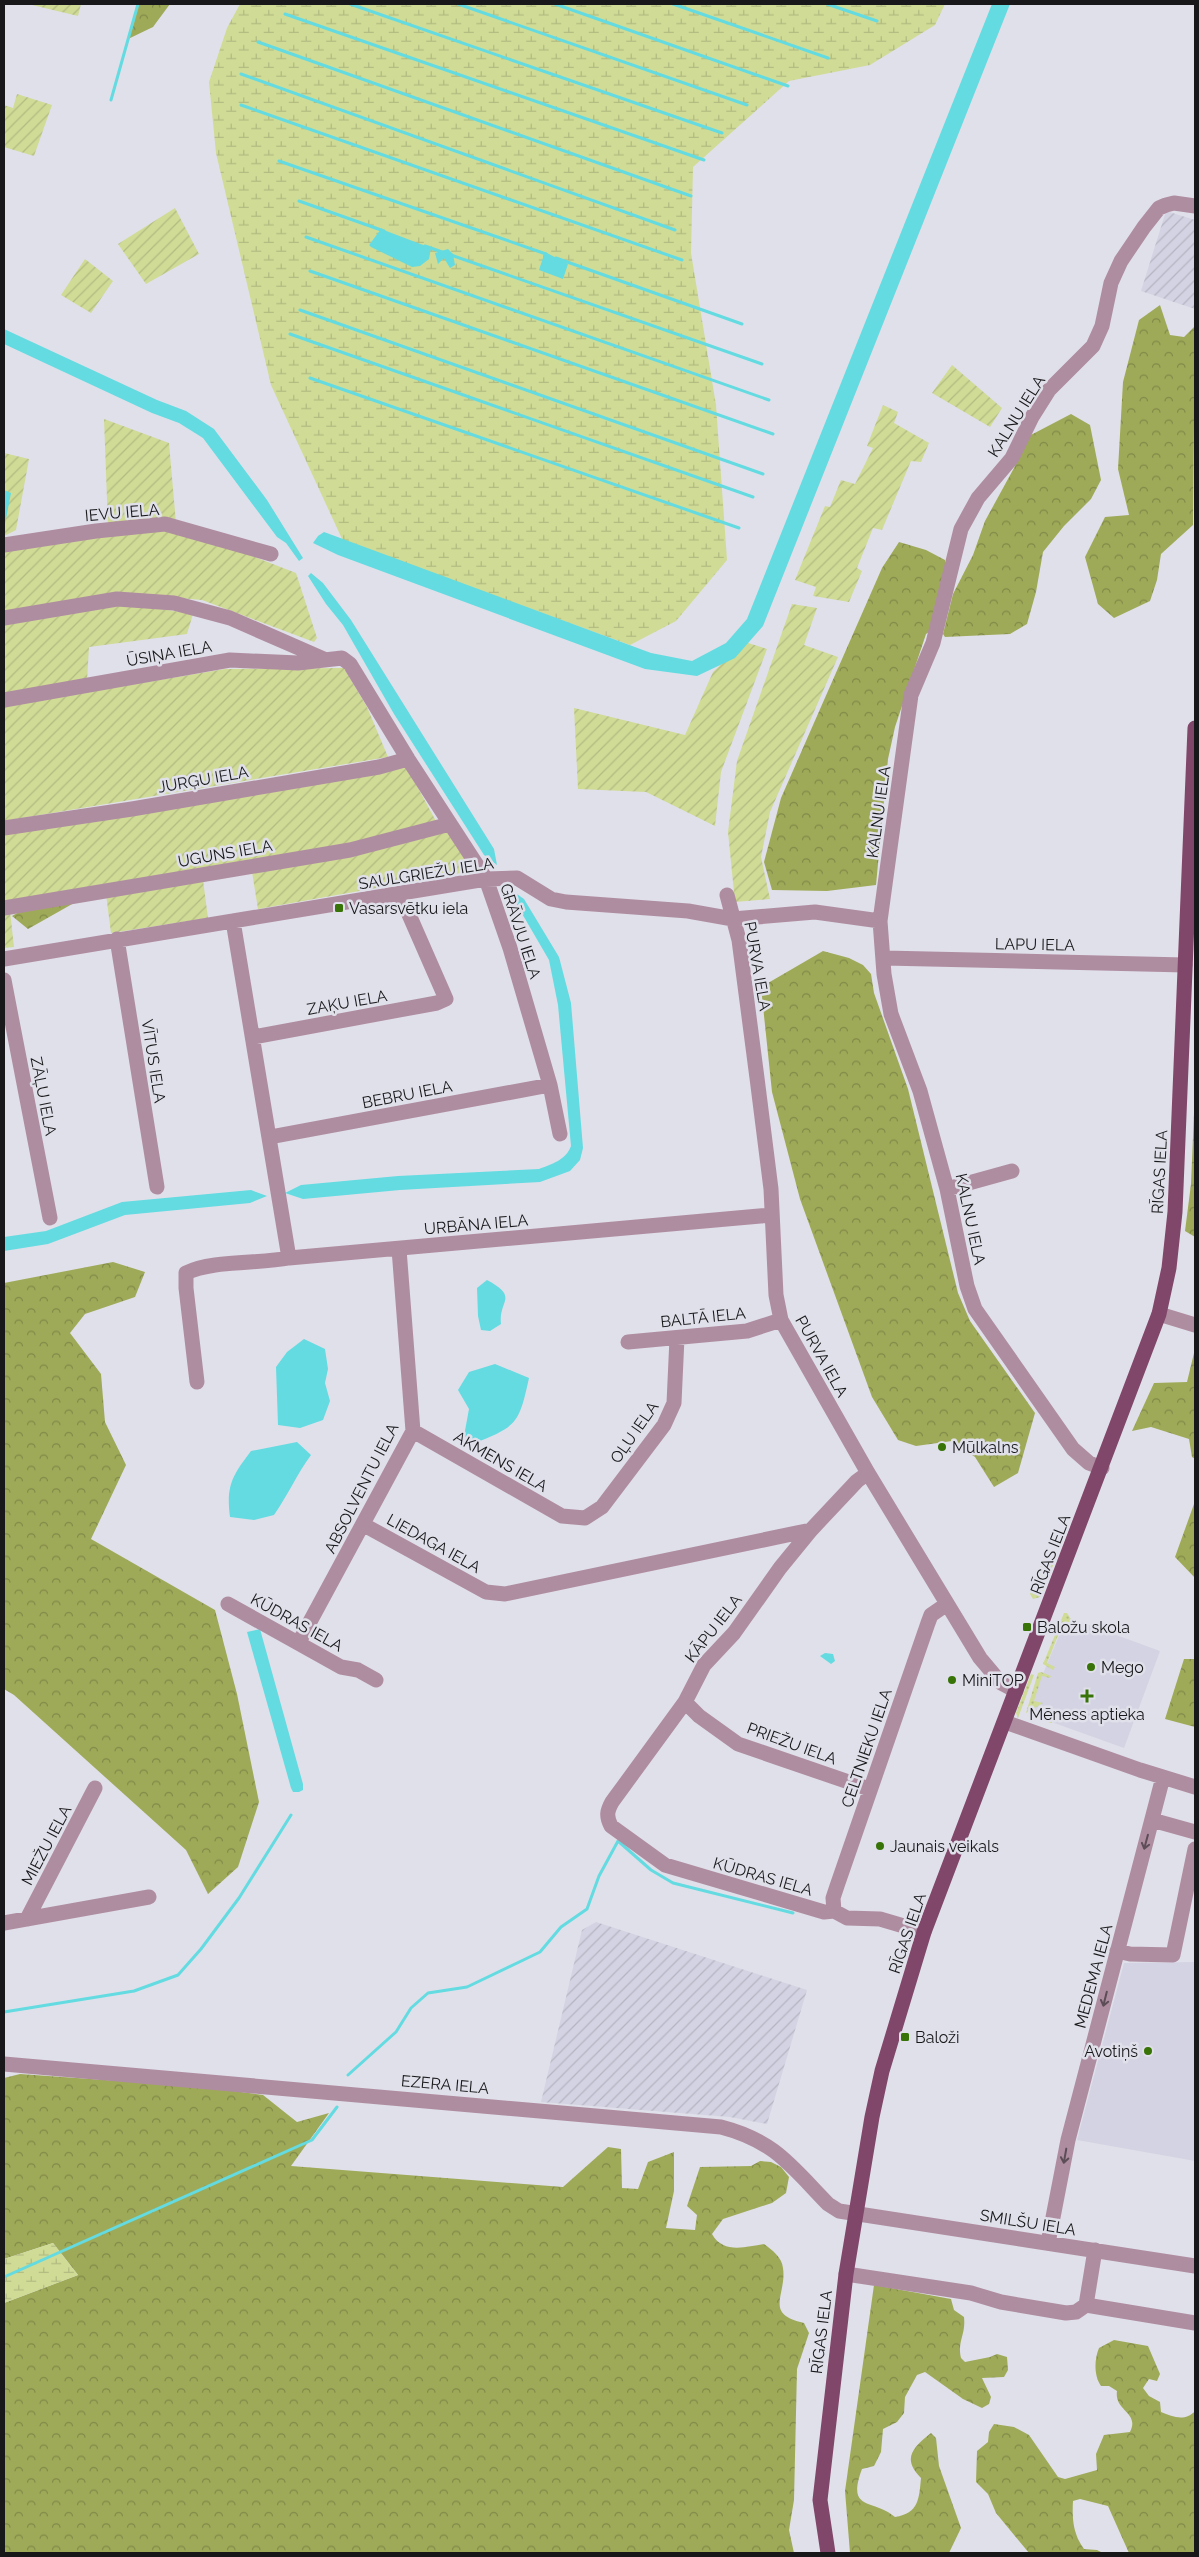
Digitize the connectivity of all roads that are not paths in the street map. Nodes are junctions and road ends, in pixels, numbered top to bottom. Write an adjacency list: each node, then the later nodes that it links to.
1 (1195, 206): 18 (street, KALNU IELA)
2 (4, 545): 3 (street, IEVU IELA)
3 (271, 554)
4 (4, 618): 6 (street)
5 (342, 658): 6 (street, ŪSIŅA IELA); 9 (street, GRĀVJU IELA)
6 (324, 659): 7 (street, ŪSIŅA IELA)
7 (4, 700)
8 (1195, 728): 22 (main road, RĪGAS IELA)
9 (408, 759): 10 (street, GRĀVJU IELA); 11 (street, JURĢU IELA)
10 (450, 824): 12 (street, GRĀVJU IELA); 15 (street, UGUNS IELA)
11 (4, 828)
12 (486, 879): 13 (street, SAULGRIEŽU IELA); 16 (street, SAULGRIEŽU IELA); 25 (street, GRĀVJU IELA)
13 (400, 894): 17 (street, SAULGRIEŽU IELA); 24 (street, ZAĶU IELA)
14 (726, 895): 16 (street, PURVA IELA)
15 (4, 908)
16 (733, 919): 18 (street, SAULGRIEŽU IELA); 31 (street, PURVA IELA)
17 (233, 921): 19 (street, SAULGRIEŽU IELA); 24 (street)
18 (880, 921): 20 (street, KALNU IELA)
19 (117, 939): 21 (street, SAULGRIEŽU IELA); 29 (street, VĪTUS IELA)
20 (884, 958): 22 (street, LAPU IELA); 30 (street, KALNU IELA)
21 (4, 959)
22 (1185, 965): 35 (main road, RĪGAS IELA)
23 (4, 980): 32 (street, ZĀĻU IELA)
24 (253, 1037): 27 (street)
25 (550, 1085): 26 (street, GRĀVJU IELA); 27 (street, BEBRU IELA)
26 (560, 1134)
27 (270, 1137): 34 (street)
28 (1012, 1171): 30 (street)
29 (157, 1188)
30 (947, 1189): 42 (street, KALNU IELA)
31 (771, 1214): 33 (street, URBĀNA IELA); 36 (street, PURVA IELA)
32 (50, 1218)
33 (399, 1249): 34 (street, URBĀNA IELA); 41 (street, ABSOLVENTU IELA)
34 (289, 1258): 40 (street, URBĀNA IELA)
35 (1159, 1314): 37 (street); 42 (main road, RĪGAS IELA)
36 (781, 1320): 38 (street, BALTĀ IELA); 43 (street, PURVA IELA)
37 (1195, 1325)
38 (677, 1338): 39 (street, BALTĀ IELA); 44 (street, OĻU IELA)
39 (628, 1342)
40 (197, 1382)
41 (413, 1432): 44 (street, AKMENS IELA); 45 (street, ABSOLVENTU IELA)
42 (1102, 1468): 51 (main road, RĪGAS IELA)
43 (868, 1473): 46 (street, KĀPU IELA); 48 (street, PURVA IELA)
44 (573, 1519)
45 (364, 1525): 46 (street, LIEDAGA IELA); 49 (street, ABSOLVENTU IELA)
46 (811, 1530): 52 (street, KĀPU IELA)
47 (228, 1604): 49 (street, KŪDRAS IELA)
48 (946, 1604): 51 (street, PURVA IELA); 57 (street, CELTNIEKU IELA)
49 (299, 1642): 50 (street, KŪDRAS IELA)
50 (376, 1680)
51 (1016, 1691): 53 (main road, RĪGAS IELA)
52 (685, 1702): 57 (street, PRIEŽU IELA); 58 (street, KĀPU IELA)
53 (1005, 1722): 54 (street); 66 (main road, RĪGAS IELA)
54 (1163, 1778): 55 (street); 59 (street, MEDEMA IELA)
55 (1195, 1787)
56 (96, 1788): 64 (street, MIEŽU IELA)
57 (870, 1789): 63 (street, CELTNIEKU IELA)
58 (607, 1819): 63 (street, KŪDRAS IELA)
59 (1152, 1820): 60 (street); 67 (street, MEDEMA IELA, one-way to 67)
60 (1195, 1832)
61 (1195, 1849): 67 (street)
62 (149, 1897): 64 (street)
63 (834, 1912): 66 (street, KŪDRAS IELA)
64 (27, 1918): 65 (street)
65 (4, 1923)
66 (924, 1932): 69 (main road, RĪGAS IELA)
67 (1117, 1951): 70 (street, MEDEMA IELA, one-way to 70)
68 (4, 2064): 69 (street, EZERA IELA)
69 (855, 2212): 70 (street, SMILŠU IELA); 73 (main road, RĪGAS IELA)
70 (1048, 2243): 71 (street, SMILŠU IELA)
71 (1095, 2250): 72 (street, SMILŠU IELA); 74 (street)
72 (1195, 2266)
73 (846, 2274): 74 (street); 76 (main road, RĪGAS IELA)
74 (1086, 2306): 75 (street)
75 (1195, 2323)
76 (828, 2553)

